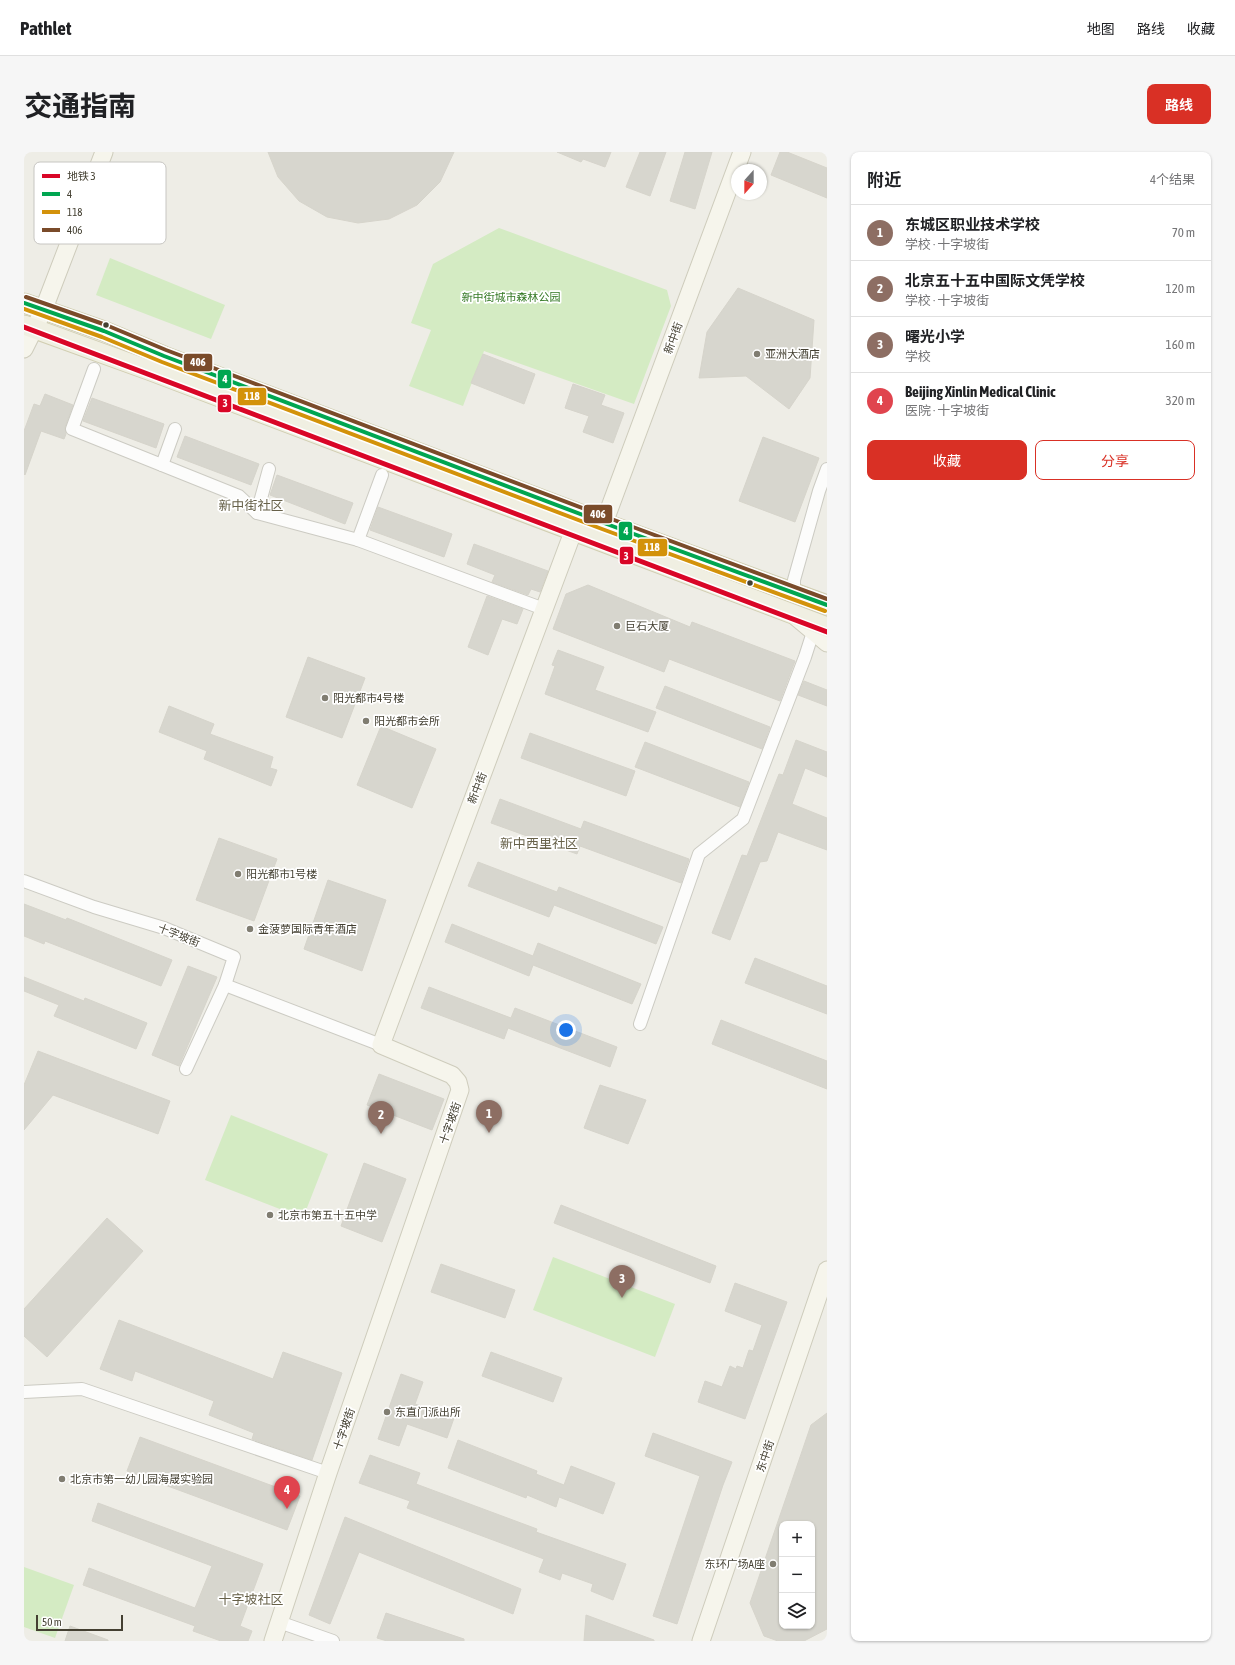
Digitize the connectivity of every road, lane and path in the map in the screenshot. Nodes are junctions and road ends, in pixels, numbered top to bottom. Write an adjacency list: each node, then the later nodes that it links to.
1 (104, 152): 3 (street)
2 (742, 152): 16 (street, 新中街)
3 (100, 162)
4 (68, 244): 6 (street)
5 (24, 303): 6 (main road)
6 (43, 310): 7 (street); 16 (main road)
7 (29, 327): 8 (street); 17 (main road)
8 (24, 349)
9 (94, 369): 11 (street)
10 (175, 429): 11 (street)
11 (162, 465): 15 (street)
12 (269, 469): 15 (street)
13 (827, 469): 19 (street)
14 (382, 475): 18 (street)
15 (257, 513): 18 (street)
16 (604, 523): 19 (main road)
17 (573, 532): 21 (street, 新中街); 22 (main road)
18 (358, 540): 21 (street)
19 (794, 593): 20 (main road)
20 (827, 606)
21 (544, 609): 27 (street, 新中街)
22 (820, 630): 23 (street); 26 (street)
23 (827, 643)
24 (24, 882): 25 (street, 十字坡街)
25 (225, 985): 27 (street, 十字坡街); 28 (street)
26 (640, 1024)
27 (381, 1045): 31 (street, 十字坡街)
28 (186, 1069)
29 (827, 1270): 35 (street, 东中街)
30 (24, 1392): 31 (street)
31 (328, 1473): 32 (street, 十字坡街)
32 (279, 1622): 33 (street, 十字坡街); 34 (street)
33 (273, 1641)
34 (333, 1641)
35 (702, 1641)

